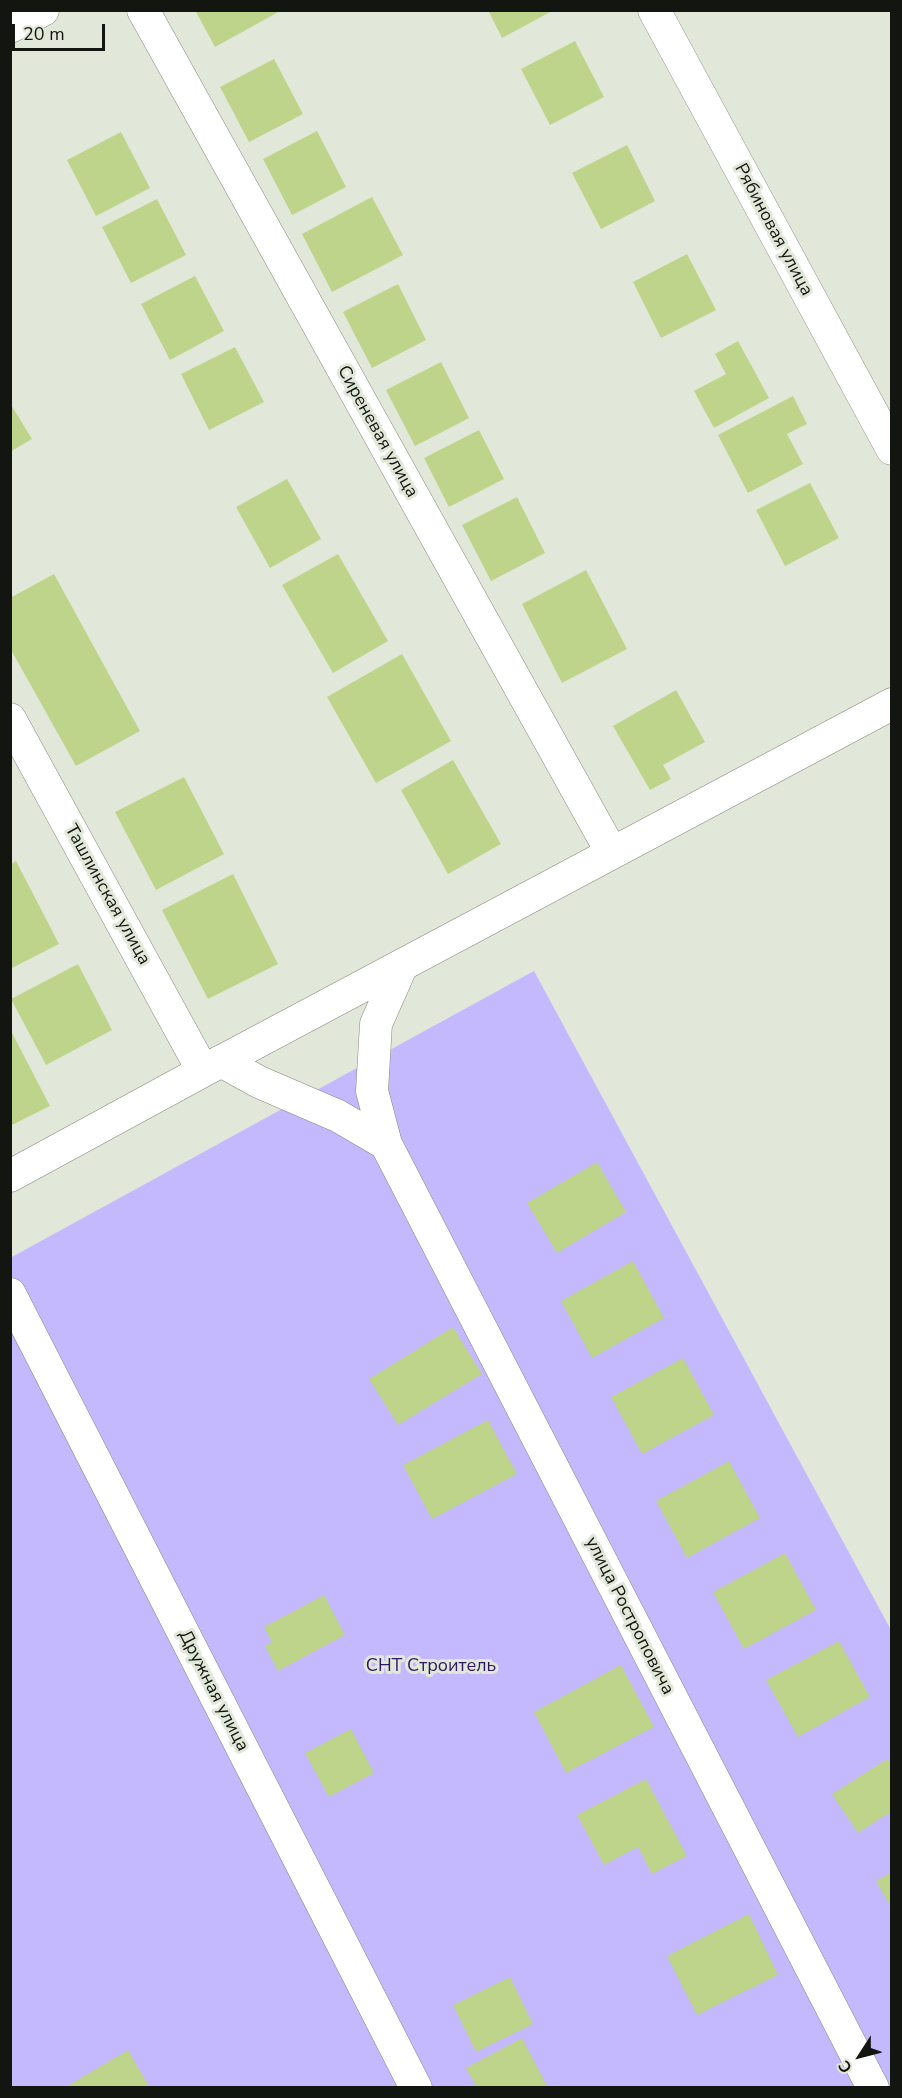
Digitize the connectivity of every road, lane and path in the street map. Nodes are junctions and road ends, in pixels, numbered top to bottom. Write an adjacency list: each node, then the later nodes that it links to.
1 (43, 10): 4 (street)
2 (143, 10): 8 (street, Сиреневая улица)
3 (654, 10): 5 (street, Рябиновая улица)
4 (10, 27)
5 (891, 449)
6 (891, 704): 8 (street)
7 (10, 719): 10 (street, Ташлинская улица)
8 (612, 853): 9 (street)
9 (402, 965): 10 (street); 11 (street, улица Ростроповича)
10 (212, 1066): 11 (street); 12 (street)
11 (386, 1144): 15 (street, улица Ростроповича)
12 (10, 1176)
13 (10, 1294): 14 (street, Дружная улица)
14 (416, 2088)
15 (873, 2088)

